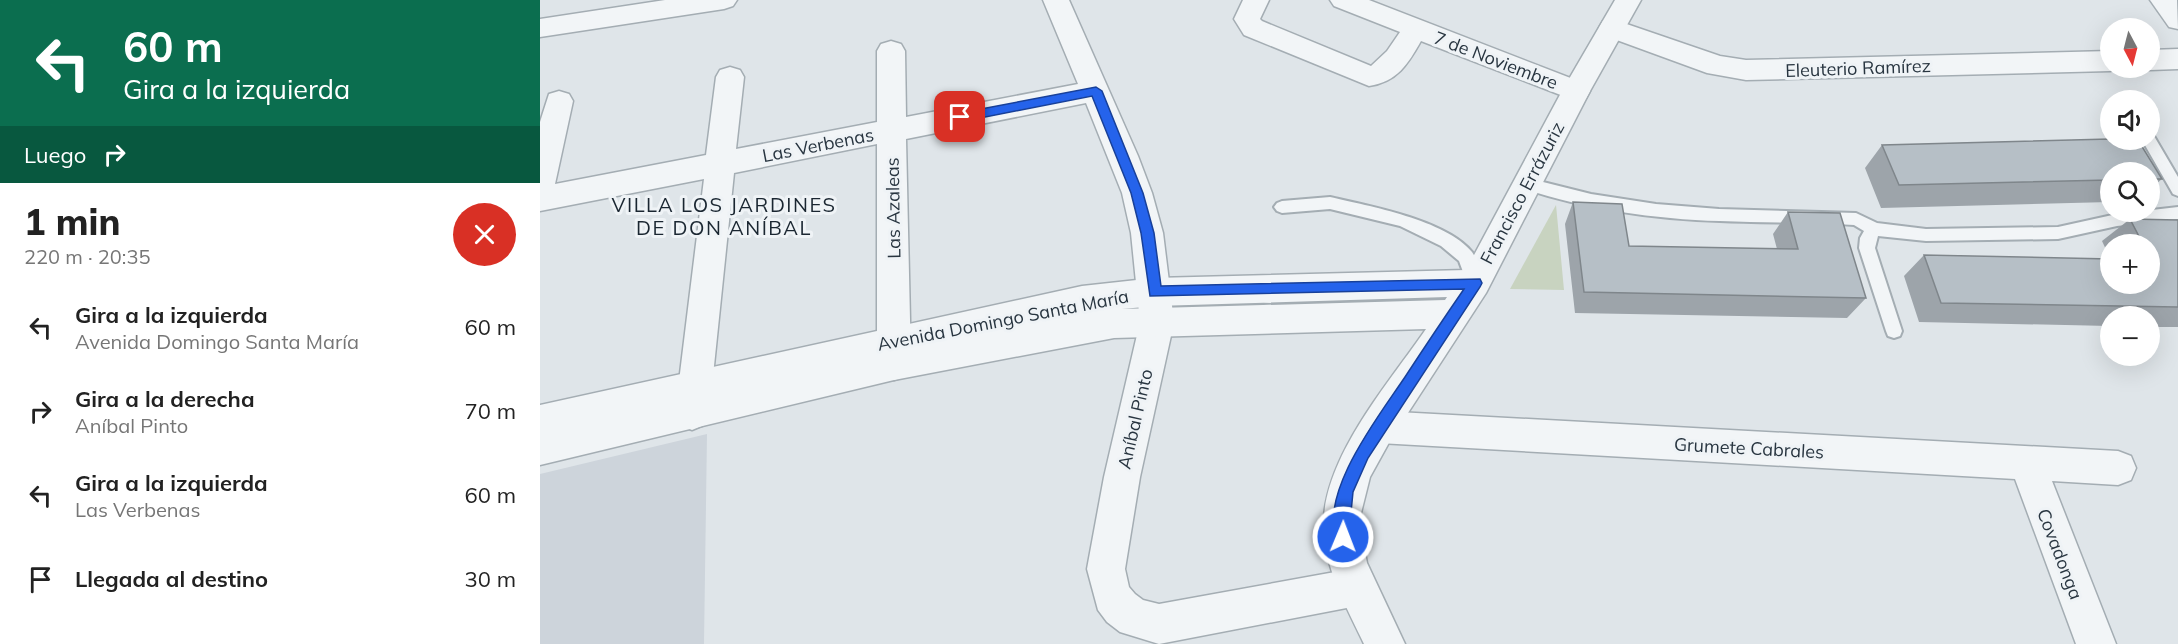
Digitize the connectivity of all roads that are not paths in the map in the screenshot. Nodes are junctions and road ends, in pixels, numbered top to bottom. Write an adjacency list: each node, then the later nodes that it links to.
1 (724, 0): 10 (street)
2 (1056, 0): 17 (street, Aníbal Pinto)
3 (1256, 0): 9 (street, 7 de Noviembre)
4 (1343, 0): 9 (street, 7 de Noviembre)
5 (1416, 0): 9 (street)
6 (1628, 0): 11 (street, Francisco Errázuriz)
7 (2163, 0): 8 (street)
8 (2178, 20)
9 (1408, 25): 18 (street, 7 de Noviembre)
10 (540, 28)
11 (1612, 28): 15 (street, Eleuterio Ramírez); 18 (street, Francisco Errázuriz)
12 (891, 51): 20 (street, Las Azaleas)
13 (2178, 59): 14 (street)
14 (2160, 60)
15 (2100, 61)
16 (730, 77): 22 (street)
17 (1096, 91): 20 (street, Las Verbenas); 31 (street, Aníbal Pinto)
18 (1576, 91): 23 (street, Francisco Errázuriz)
19 (559, 101): 24 (street)
20 (892, 131): 22 (street, Las Verbenas); 34 (street, Las Azaleas)
21 (2155, 150): 25 (lane)
22 (720, 164): 26 (street, Las Verbenas); 35 (street)
23 (1527, 184): 29 (lane); 30 (street, Francisco Errázuriz)
24 (540, 185)
25 (2178, 190)
26 (540, 199)
27 (1282, 207): 30 (lane)
28 (2178, 213): 29 (lane)
29 (1874, 229): 33 (lane)
30 (1475, 283): 31 (street, Avenida Domingo Santa María); 32 (street, Francisco Errázuriz)
31 (1156, 307): 32 (street, Avenida Domingo Santa María); 34 (street, Avenida Domingo Santa María); 41 (street, Aníbal Pinto)
32 (1456, 314): 37 (street, Francisco Errázuriz)
33 (1894, 331)
34 (894, 353): 35 (street, Avenida Domingo Santa María)
35 (694, 400): 36 (street, Avenida Domingo Santa María); 38 (street, Avenida Domingo Santa María)
36 (540, 421)
37 (1379, 427): 39 (street, Grumete Cabrales); 41 (street, Francisco Errázuriz)
38 (540, 448)
39 (2027, 463): 40 (street, Grumete Cabrales); 43 (street, Covadonga)
40 (2118, 468)
41 (1357, 587): 42 (street, Francisco Errázuriz)
42 (1385, 644)
43 (2096, 644)

